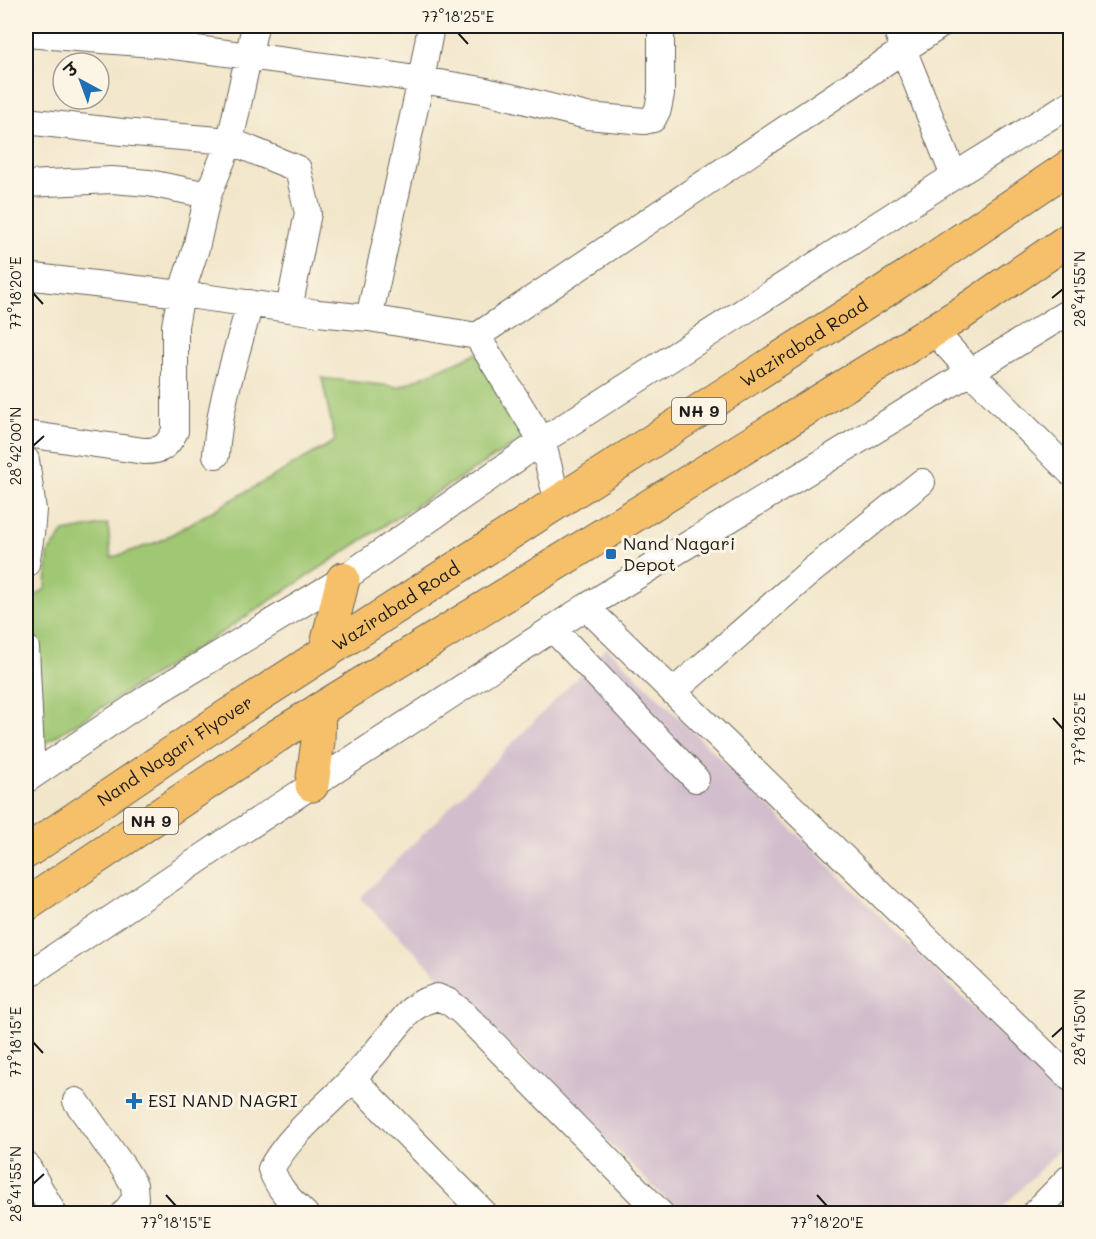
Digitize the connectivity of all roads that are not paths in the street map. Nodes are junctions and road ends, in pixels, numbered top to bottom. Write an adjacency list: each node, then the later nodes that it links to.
1 (255, 26): 7 (street)
2 (431, 26): 8 (street)
3 (661, 26): 8 (street)
4 (939, 26): 6 (street)
5 (26, 34): 7 (street)
6 (899, 37): 13 (street); 24 (street)
7 (248, 55): 8 (street); 11 (street)
8 (421, 80): 22 (street)
9 (1071, 104): 13 (street)
10 (26, 121): 11 (street)
11 (230, 141): 15 (street); 20 (street)
12 (1071, 166): 32 (highway, Wazirabad Road / NH 9)
13 (954, 176): 27 (street)
14 (26, 184): 15 (street)
15 (208, 195): 18 (street)
16 (1071, 239): 23 (highway, NH 9)
17 (26, 276): 18 (street)
18 (181, 294): 19 (street); 26 (street)
19 (250, 303): 20 (street); 28 (street)
20 (289, 309): 22 (street)
21 (1071, 311): 25 (street)
22 (369, 318): 24 (street)
23 (933, 330): 25 (street); 41 (highway, NH 9)
24 (477, 336): 27 (street)
25 (971, 372): 30 (street); 36 (street)
26 (26, 434)
27 (542, 441): 32 (street); 35 (street)
28 (216, 455)
29 (26, 460): 33 (street)
30 (1071, 472)
31 (922, 482): 40 (street)
32 (558, 502): 39 (highway, Wazirabad Road / NH 9)
33 (29, 509): 34 (street)
34 (26, 564)
35 (343, 579): 39 (highway); 42 (street)
36 (586, 607): 37 (street); 40 (street)
37 (553, 629): 43 (street); 44 (street)
38 (26, 648): 42 (street)
39 (325, 653): 45 (highway, Nand Nagari Flyover / NH 9)
40 (673, 692): 48 (street)
41 (319, 710): 44 (highway); 46 (highway, NH 9)
42 (29, 778)
43 (696, 779)
44 (312, 785): 47 (street)
45 (26, 852)
46 (26, 905)
47 (26, 976)
48 (1071, 1078)
49 (353, 1079): 55 (street); 56 (street); 57 (street)
50 (76, 1101): 54 (street)
51 (26, 1164): 53 (street)
52 (1071, 1178): 58 (street)
53 (54, 1214)
54 (124, 1214)
55 (305, 1214)
56 (485, 1214)
57 (661, 1214)
58 (1034, 1214)

